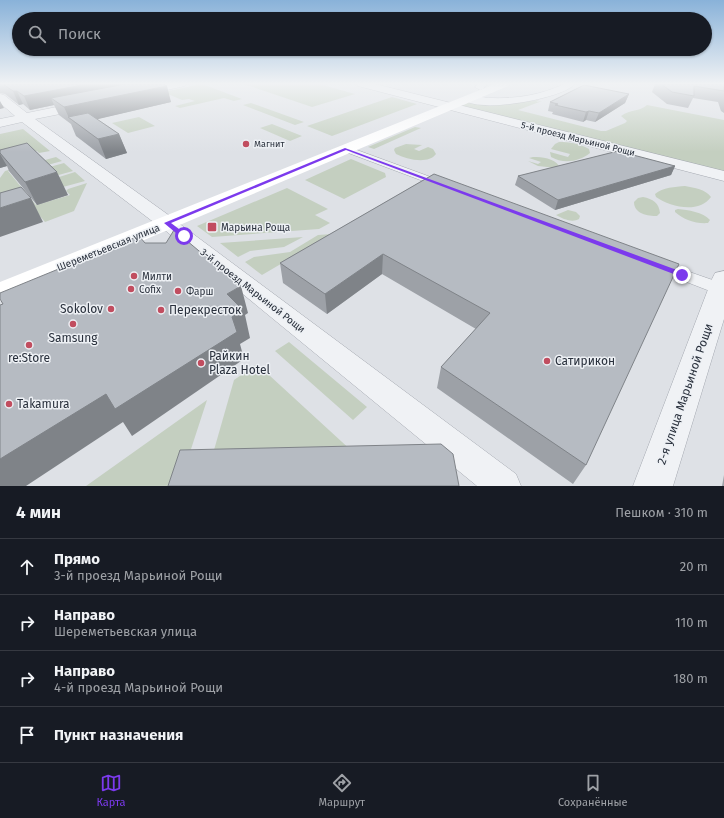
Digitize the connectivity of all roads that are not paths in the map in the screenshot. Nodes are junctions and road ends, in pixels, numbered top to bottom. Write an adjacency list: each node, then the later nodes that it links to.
1 (12, 107): 6 (street, 3-й проезд Марьиной Рощи)
2 (75, 107): 6 (street)
3 (441, 107): 8 (main road, Шереметьевская улица)
4 (441, 107): 11 (main road, Шереметьевская улица)
5 (452, 107): 9 (street, 5-й проезд Марьиной Рощи)
6 (25, 118): 7 (street); 11 (street, 3-й проезд Марьиной Рощи)
7 (0, 123)
8 (346, 149): 10 (street); 11 (main road, Шереметьевская улица)
9 (724, 176)
10 (454, 189)
11 (162, 219): 13 (main road, Шереметьевская улица); 15 (main road, Шереметьевская улица); 16 (street, 3-й проезд Марьиной Рощи)
12 (645, 261): 14 (street)
13 (0, 278)
14 (723, 286): 17 (street, 2-я улица Марьиной Рощи)
15 (0, 292)
16 (504, 486)
17 (653, 486)

